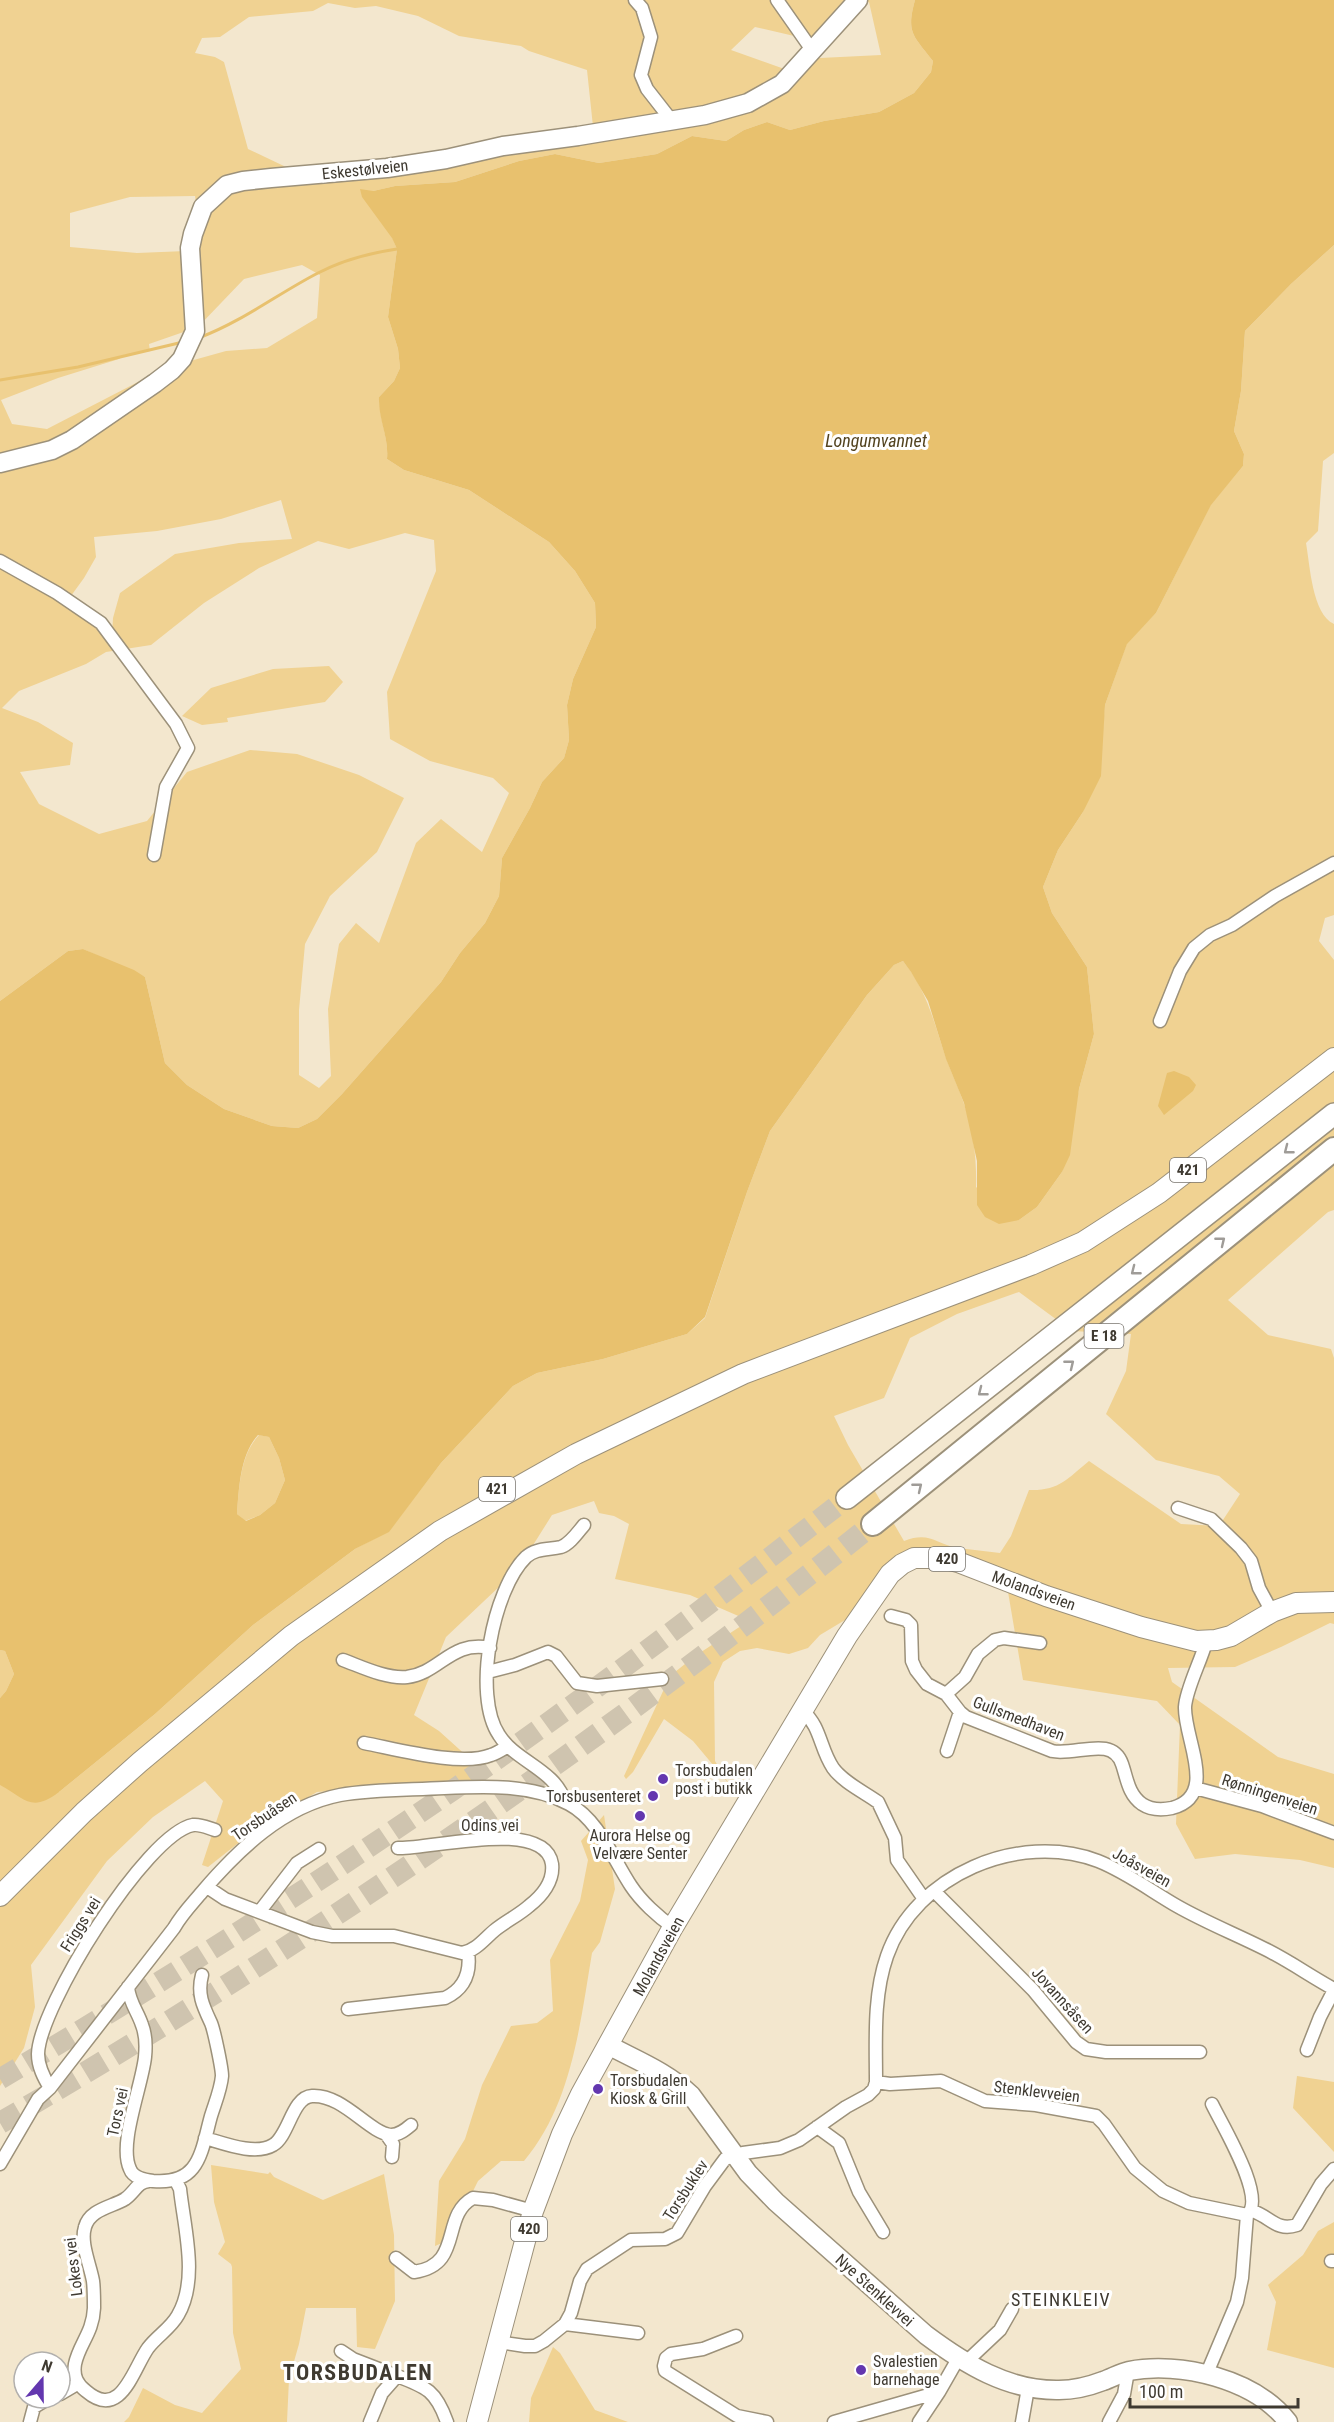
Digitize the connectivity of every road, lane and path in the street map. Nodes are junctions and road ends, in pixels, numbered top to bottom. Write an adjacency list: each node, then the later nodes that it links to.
1 (635, 0): 5 (street)
2 (777, 0): 4 (street)
3 (858, 0): 4 (main road, Eskestølveien)
4 (812, 50): 5 (main road, Eskestølveien)
5 (672, 121): 6 (main road, Eskestølveien)
6 (0, 464)
7 (0, 561): 8 (street)
8 (154, 855)
9 (1334, 863): 10 (street)
10 (1160, 1021)
11 (1334, 1049): 40 (main road, 421)
12 (1334, 1058): 43 (main road, 421)
13 (1334, 1114): 15 (highway, E 18, one-way to 15)
14 (1334, 1149): 17 (highway, E 18, one-way to 14)
15 (847, 1498)
16 (1178, 1508): 20 (street)
17 (873, 1524)
18 (584, 1525): 24 (street)
19 (1334, 1602): 20 (main road, Molandsveien / 420)
20 (1272, 1612): 22 (main road, Molandsveien / 420)
21 (891, 1616): 28 (street, Gullsmedhaven)
22 (1206, 1642): 29 (main road, Molandsveien / 420); 34 (street)
23 (1040, 1643): 28 (street, Gullsmedhaven)
24 (490, 1648): 25 (street); 26 (street)
25 (343, 1660)
26 (488, 1672): 27 (street); 32 (street)
27 (662, 1679)
28 (946, 1694): 30 (street, Gullsmedhaven)
29 (803, 1711): 42 (street); 45 (main road, Molandsveien / 420)
30 (960, 1712): 33 (street, Gullsmedhaven); 34 (street, Gullsmedhaven)
31 (364, 1743): 32 (street)
32 (508, 1746): 35 (street)
33 (947, 1751)
34 (1195, 1788): 37 (street, Rønningenveien)
35 (565, 1802): 41 (street, Torsbuåsen); 45 (street, Torsbuåsen)
36 (215, 1830): 55 (street, Friggs vei)
37 (1334, 1833)
38 (398, 1848): 46 (street, Odins vei)
39 (319, 1849): 44 (street)
40 (0, 1885)
41 (207, 1887): 44 (street); 48 (street, Torsbuåsen)
42 (929, 1895): 49 (street, Joåsveien); 53 (street, Jovannsåsen); 54 (street, Joåsveien)
43 (0, 1896)
44 (260, 1911): 46 (street)
45 (673, 1927): 51 (main road, Molandsveien / 420)
46 (468, 1952): 50 (street)
47 (202, 1975): 60 (street)
48 (128, 1987): 55 (street, Torsbuåsen); 65 (street, Tors vei)
49 (1334, 1989): 52 (street)
50 (348, 2009)
51 (608, 2045): 62 (main road, Nye Stenklevvei); 67 (main road, Molandsveien / 420)
52 (1307, 2050)
53 (1200, 2052)
54 (876, 2082): 58 (street); 68 (street, Stenklevveien)
55 (50, 2088): 63 (street, Torsbuåsen)
56 (1212, 2104): 68 (street)
57 (411, 2125): 59 (street)
58 (817, 2127): 62 (street); 69 (street)
59 (386, 2134): 60 (street); 61 (street)
60 (205, 2138): 66 (street)
61 (392, 2157)
62 (735, 2157): 72 (street, Torsbuklev); 77 (main road, Nye Stenklevvei)
63 (0, 2164)
64 (1334, 2169): 68 (street, Stenklevveien)
65 (149, 2181): 66 (street); 81 (street, Lokes vei)
66 (176, 2181): 81 (street)
67 (533, 2211): 70 (street); 75 (main road, Molandsveien / 420)
68 (1249, 2213): 79 (street)
69 (883, 2232)
70 (396, 2258)
71 (1012, 2309): 77 (street)
72 (565, 2324): 73 (street); 75 (street)
73 (638, 2333)
74 (735, 2336): 85 (street)
75 (498, 2342): 88 (main road, Molandsveien / 420)
76 (341, 2351): 80 (street)
77 (962, 2359): 83 (main road, Nye Stenklevvei); 84 (street)
78 (1128, 2371): 79 (main road, Nye Stenklevvei); 83 (main road, Nye Stenklevvei); 93 (street)
79 (1207, 2373): 94 (main road, Nye Stenklevvei)
80 (397, 2376): 86 (street); 87 (street)
81 (77, 2384): 82 (street)
82 (72, 2387)
83 (1028, 2388): 92 (street)
84 (939, 2392): 90 (street); 91 (street)
85 (739, 2420): 89 (street)
86 (370, 2422)
87 (447, 2422)
88 (477, 2422)
89 (767, 2422)
90 (834, 2422)
91 (919, 2422)
92 (1022, 2422)
93 (1109, 2422)
94 (1288, 2422)

